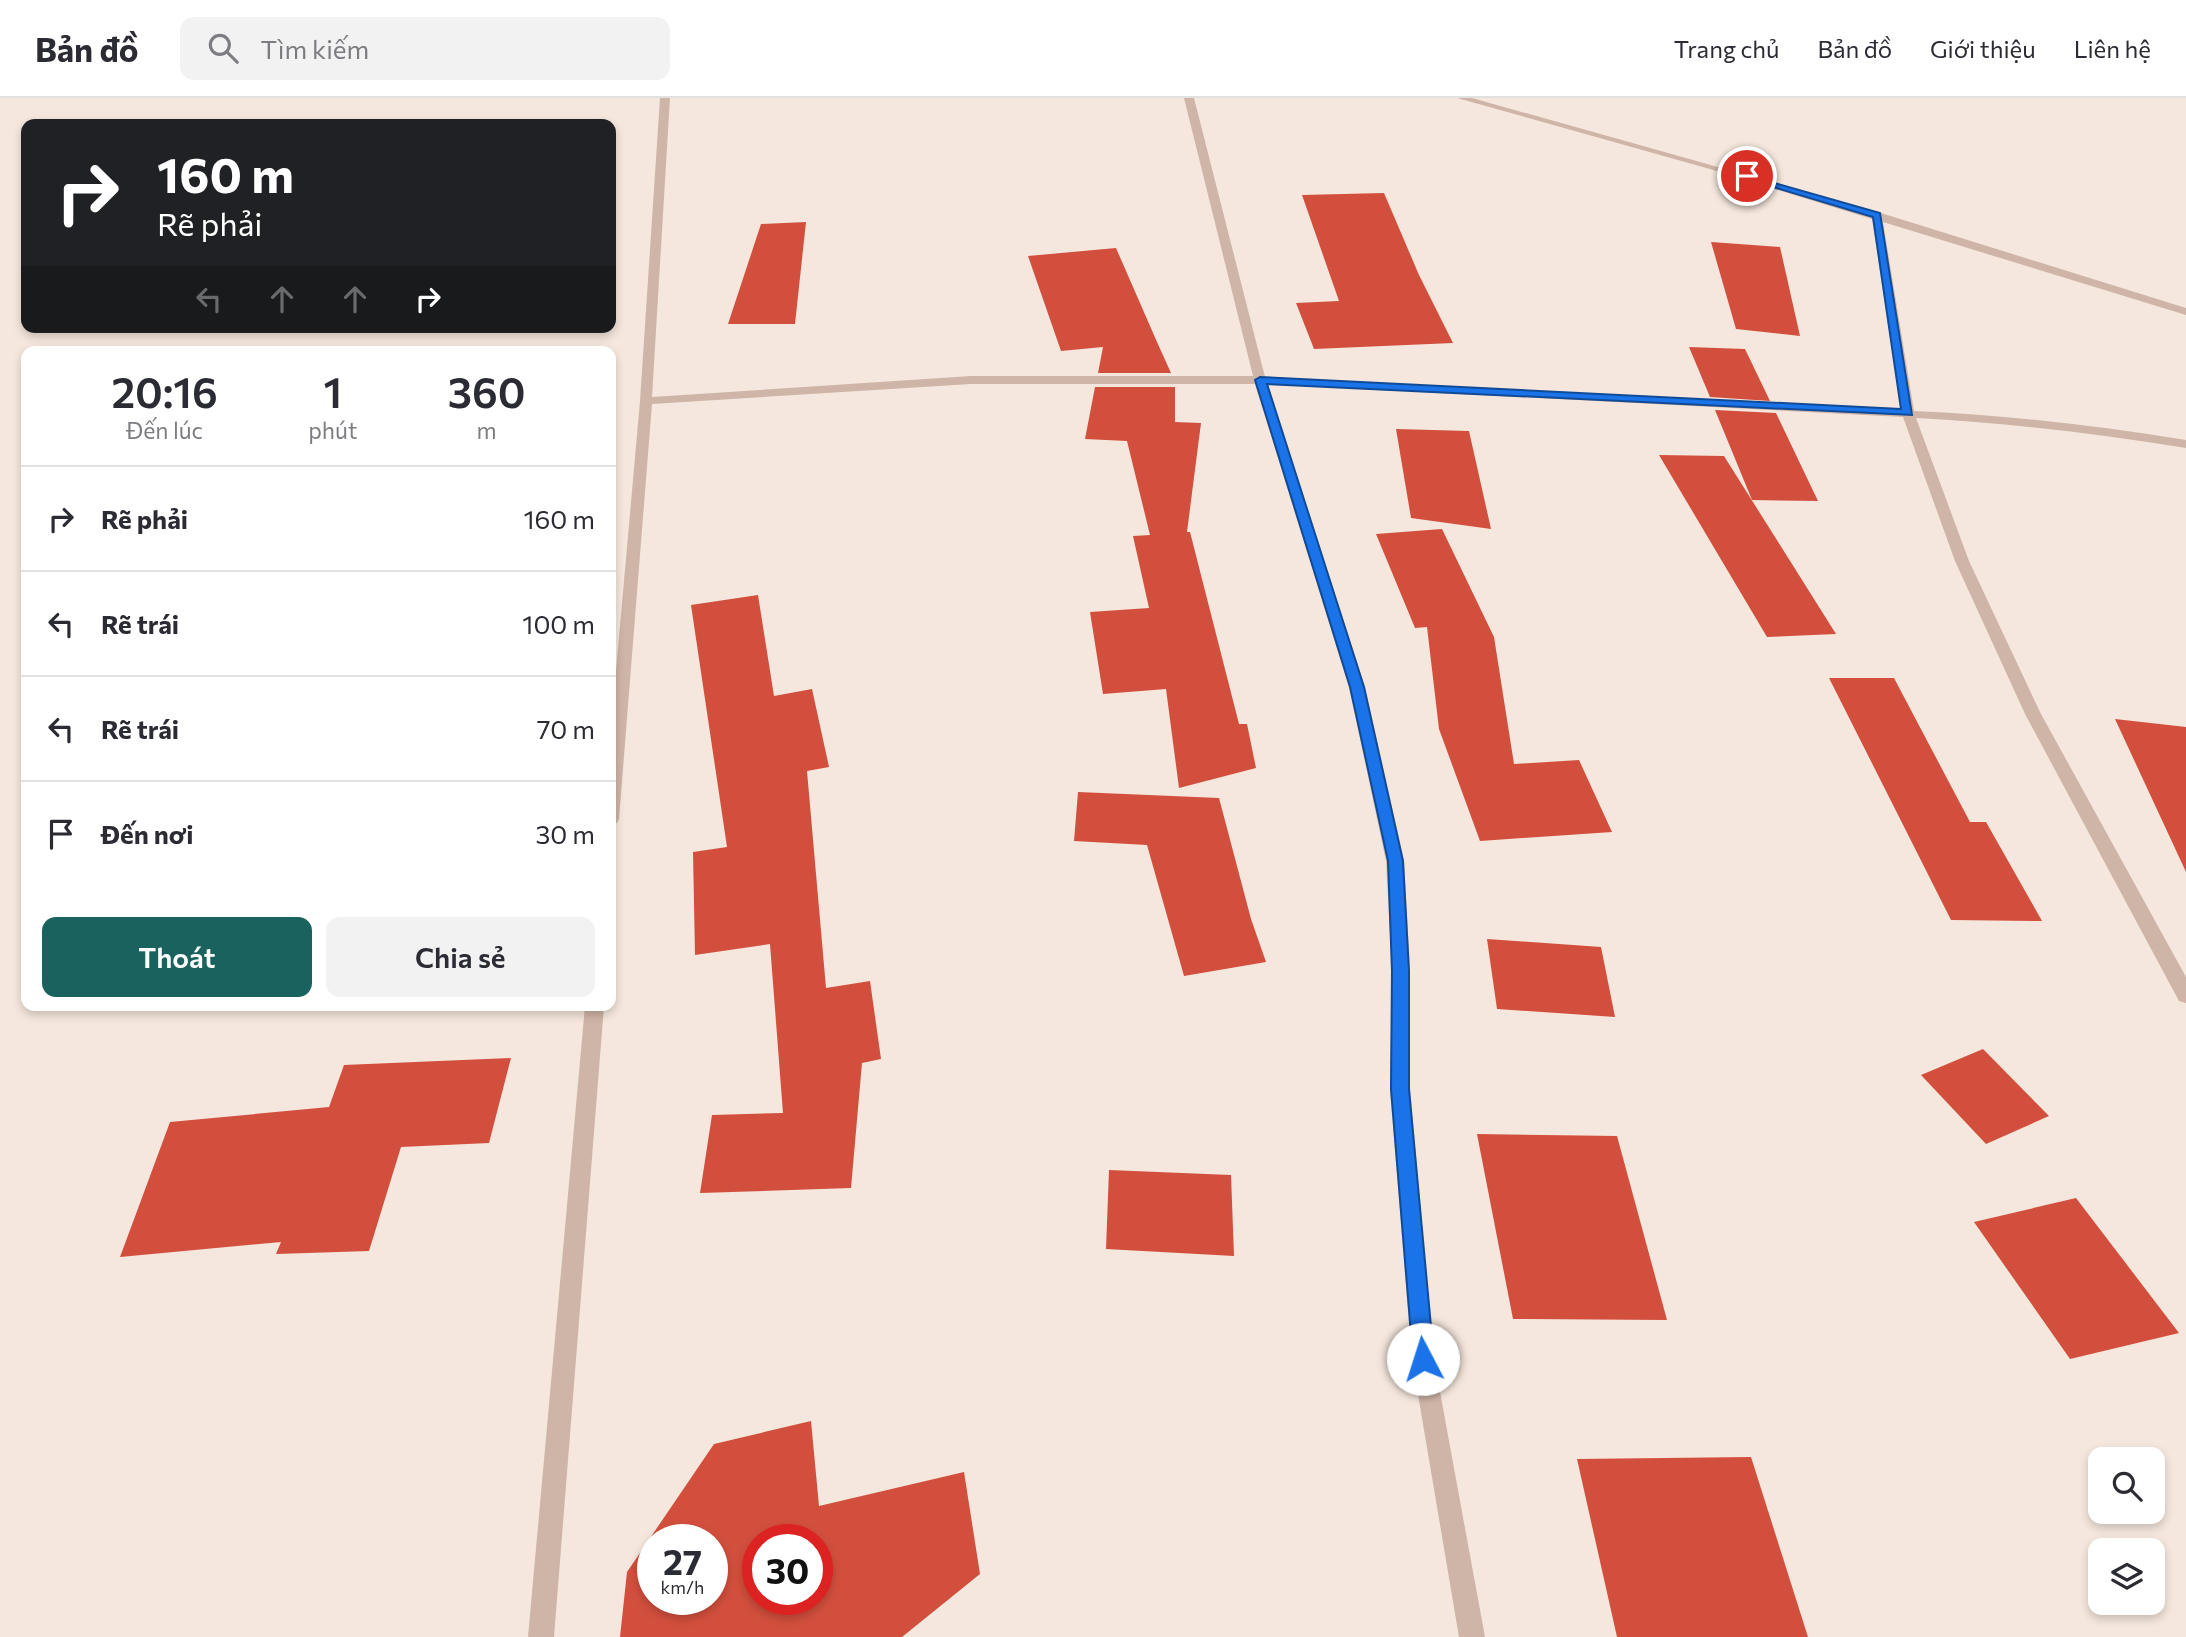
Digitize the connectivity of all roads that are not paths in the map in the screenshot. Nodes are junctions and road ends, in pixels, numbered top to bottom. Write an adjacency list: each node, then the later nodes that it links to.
1 (665, 98): 7 (street)
2 (1189, 98): 6 (street)
3 (1462, 98): 4 (street)
4 (1877, 215): 5 (street); 8 (street)
5 (2186, 312)
6 (1260, 380): 7 (street); 8 (street); 14 (street)
7 (646, 401): 10 (street)
8 (1908, 413): 9 (street); 11 (street)
9 (2186, 444)
10 (616, 759)
11 (2186, 995)
12 (595, 1011): 13 (street)
13 (541, 1637)
14 (1472, 1637)

